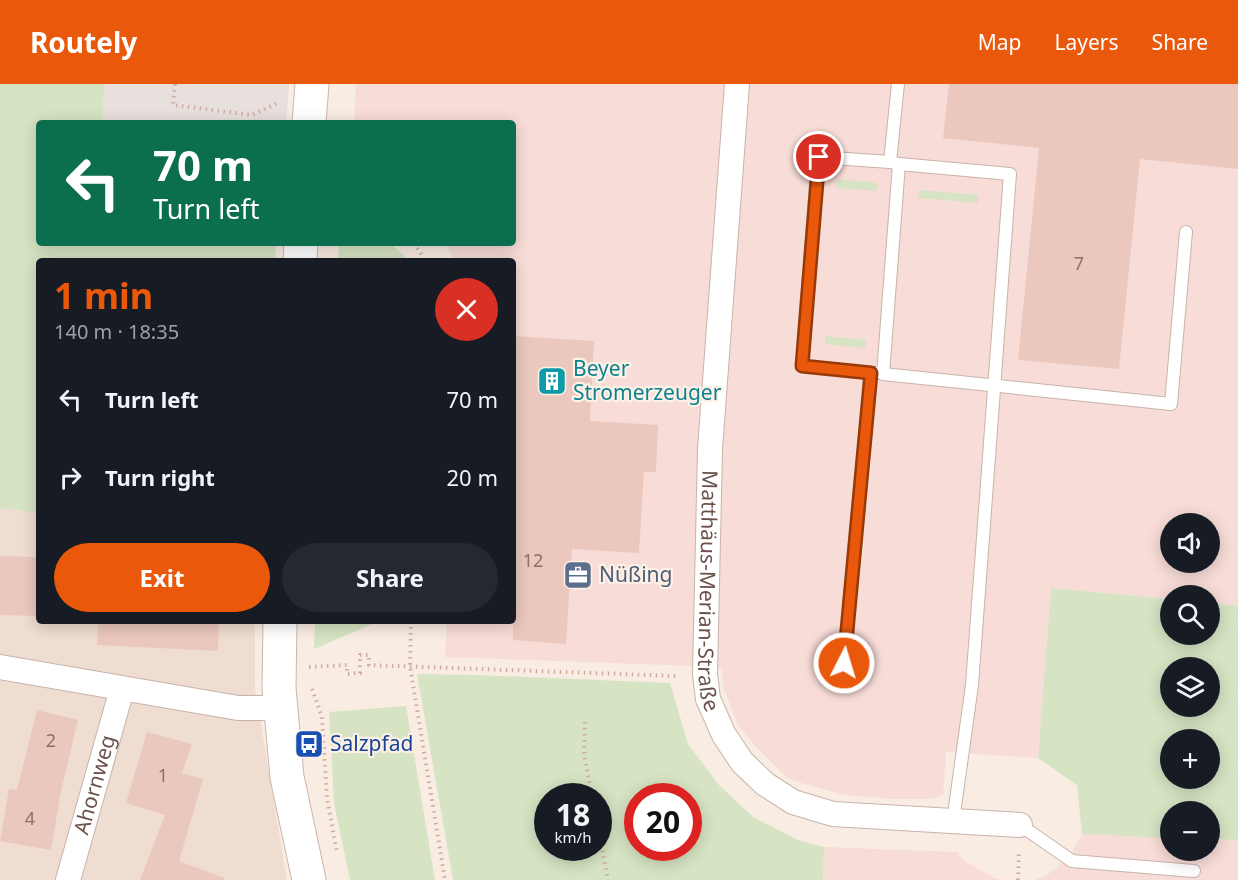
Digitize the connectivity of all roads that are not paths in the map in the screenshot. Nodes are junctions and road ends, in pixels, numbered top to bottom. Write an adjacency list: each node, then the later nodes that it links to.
1 (737, 84): 14 (street, Matthäus-Merian-Straße)
2 (898, 84): 5 (lane)
3 (298, 92): 4 (main road)
4 (308, 120)
5 (895, 163): 7 (lane); 7 (lane); 8 (lane)
6 (1186, 232): 8 (lane)
7 (877, 374): 8 (lane); 10 (lane)
8 (994, 386): 14 (lane)
9 (280, 624): 13 (main road)
10 (844, 663)
11 (0, 667): 12 (street)
12 (122, 689): 13 (street); 17 (street, Ahornweg)
13 (280, 708): 18 (main road)
14 (953, 822): 15 (street, Matthäus-Merian-Straße)
15 (1020, 825): 16 (lane)
16 (1194, 871)
17 (68, 880)
18 (309, 880)

